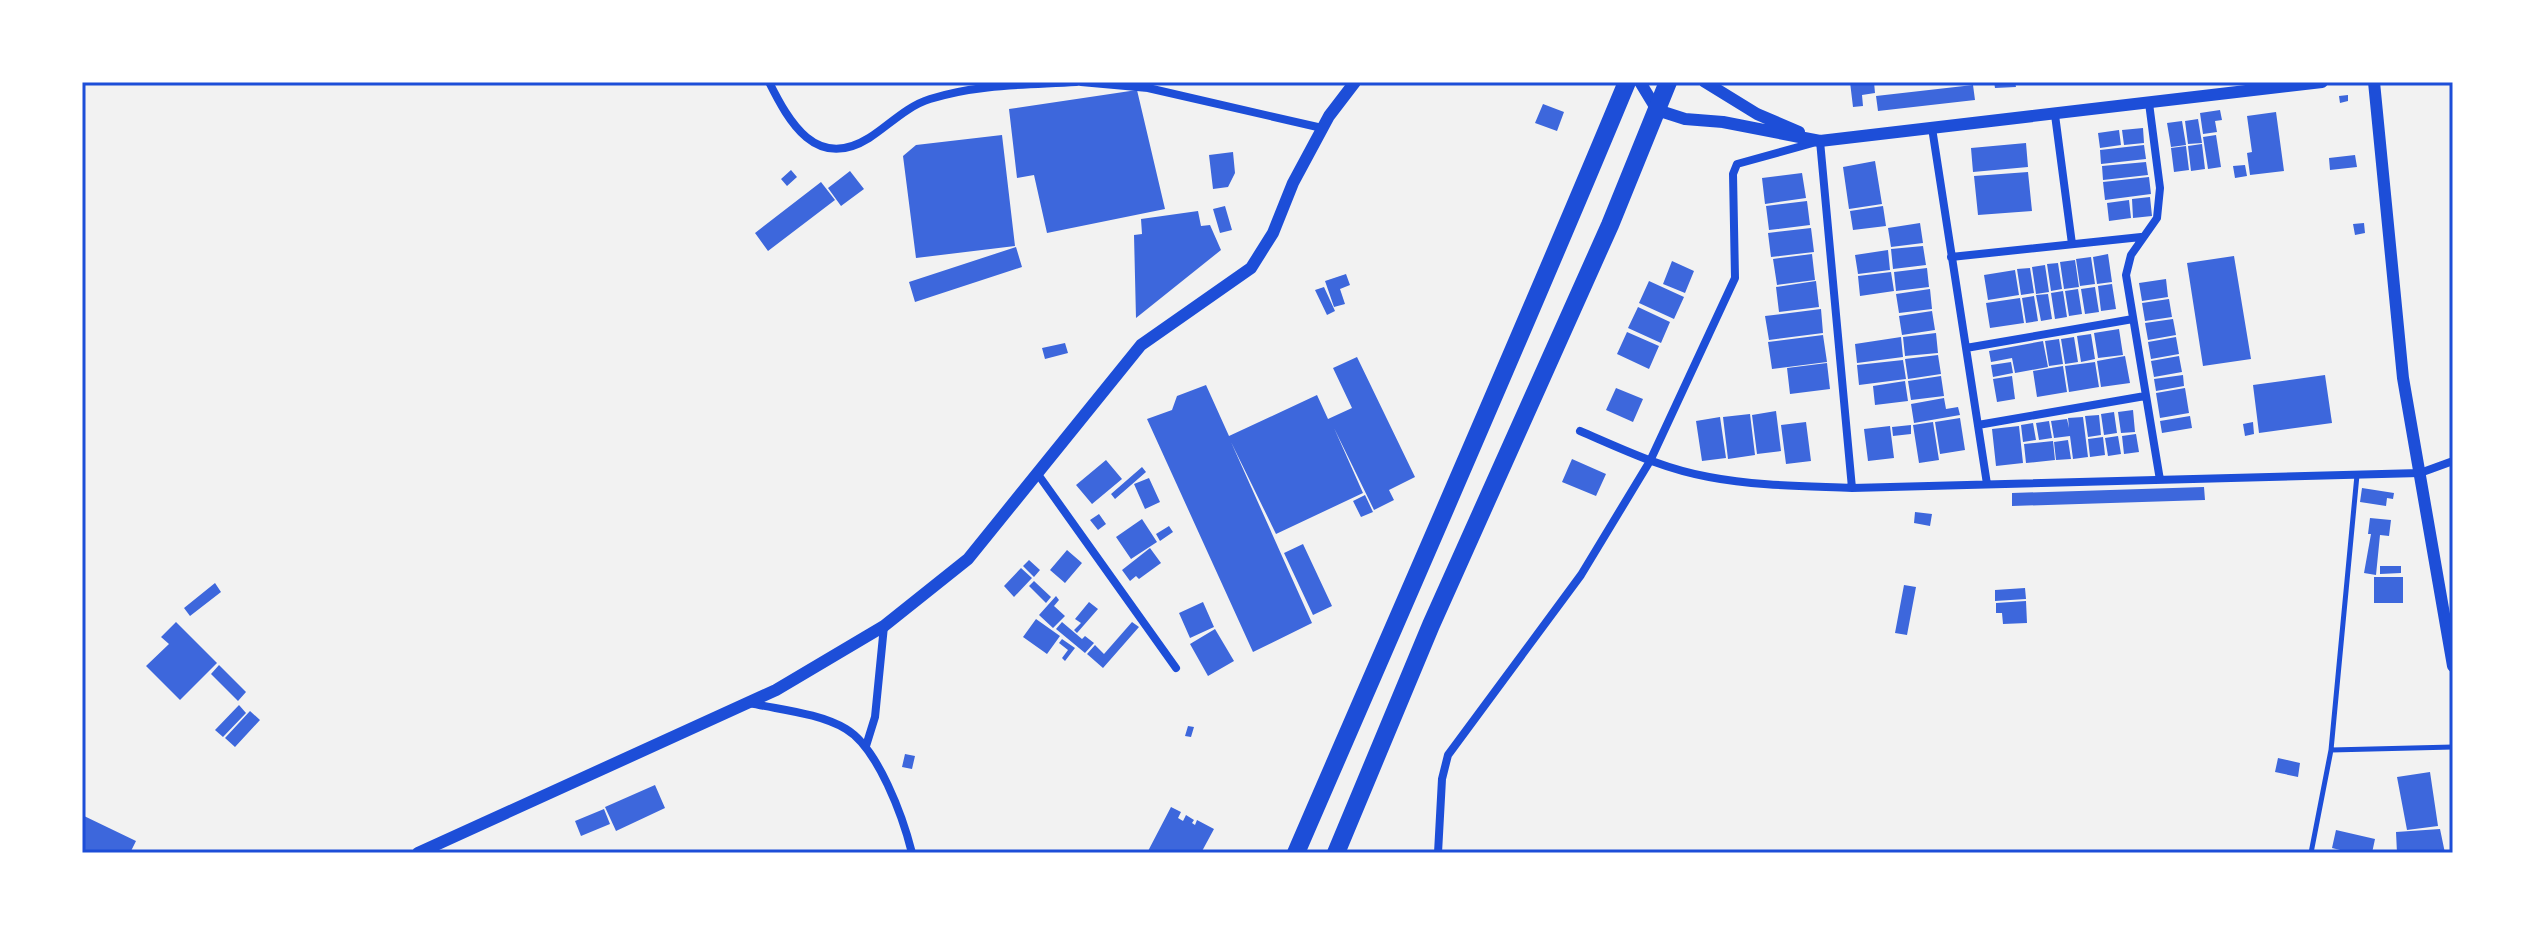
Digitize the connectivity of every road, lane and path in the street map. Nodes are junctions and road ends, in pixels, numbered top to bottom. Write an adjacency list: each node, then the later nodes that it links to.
1 (769, 82): 2 (street)
2 (1078, 82): 13 (street)
3 (1355, 82): 13 (street)
4 (1627, 82): 41 (highway)
5 (1640, 82): 11 (street)
6 (1668, 82): 11 (highway)
7 (1705, 82): 15 (street)
8 (2322, 82): 10 (street)
9 (2374, 82): 27 (street)
10 (2149, 103): 12 (street); 16 (street)
11 (1657, 110): 15 (street); 42 (highway)
12 (2055, 115): 14 (street); 17 (street)
13 (1322, 128): 26 (street)
14 (1932, 128): 15 (street); 18 (street)
15 (1820, 141): 24 (street); 31 (street)
16 (2141, 237): 17 (street); 19 (street)
17 (2072, 244): 18 (street)
18 (1951, 257): 20 (street)
19 (2133, 319): 20 (street); 21 (street)
20 (1966, 348): 22 (street)
21 (2145, 396): 22 (street); 29 (street)
22 (1978, 425): 30 (street)
23 (1580, 431): 24 (street)
24 (1650, 461): 31 (street); 43 (street)
25 (2453, 461): 27 (street)
26 (1037, 473): 32 (street); 34 (street)
27 (2420, 473): 28 (street); 33 (street)
28 (2357, 474): 29 (street); 38 (lane)
29 (2160, 480): 30 (street)
30 (1987, 484): 31 (street)
31 (1852, 488)
32 (884, 626): 35 (street); 36 (street)
33 (2453, 666)
34 (1176, 668)
35 (749, 702): 36 (street); 39 (street)
36 (866, 746): 40 (street)
37 (2453, 747): 38 (lane)
38 (2331, 750): 44 (lane)
39 (418, 853)
40 (912, 853)
41 (1296, 853)
42 (1336, 853)
43 (1438, 853)
44 (2311, 853)

